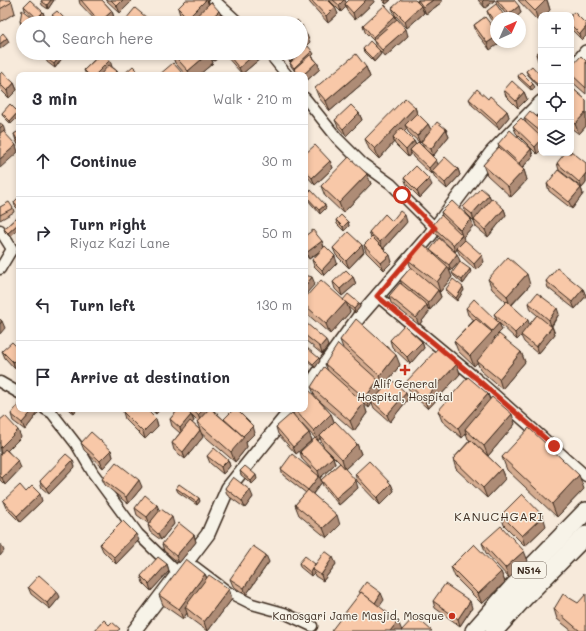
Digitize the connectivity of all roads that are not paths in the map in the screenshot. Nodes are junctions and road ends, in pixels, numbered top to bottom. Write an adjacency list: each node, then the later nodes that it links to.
1 (214, 0): 2 (street)
2 (231, 16)
3 (586, 52): 5 (street)
4 (275, 60): 6 (street)
5 (574, 67)
6 (285, 72)
7 (308, 102): 9 (street)
8 (538, 105): 9 (street)
9 (435, 228): 12 (street)
10 (0, 230): 11 (street)
11 (0, 269)
12 (377, 296): 14 (street); 18 (street)
13 (0, 382): 15 (street)
14 (308, 388)
15 (16, 391)
16 (50, 412): 22 (street)
17 (290, 412): 21 (street)
18 (586, 476)
19 (586, 512): 25 (highway, N514)
20 (586, 535): 26 (highway, N514)
21 (187, 561): 22 (street); 23 (street)
22 (178, 572): 24 (street)
23 (312, 626)
24 (134, 631)
25 (474, 631)
26 (494, 631)

